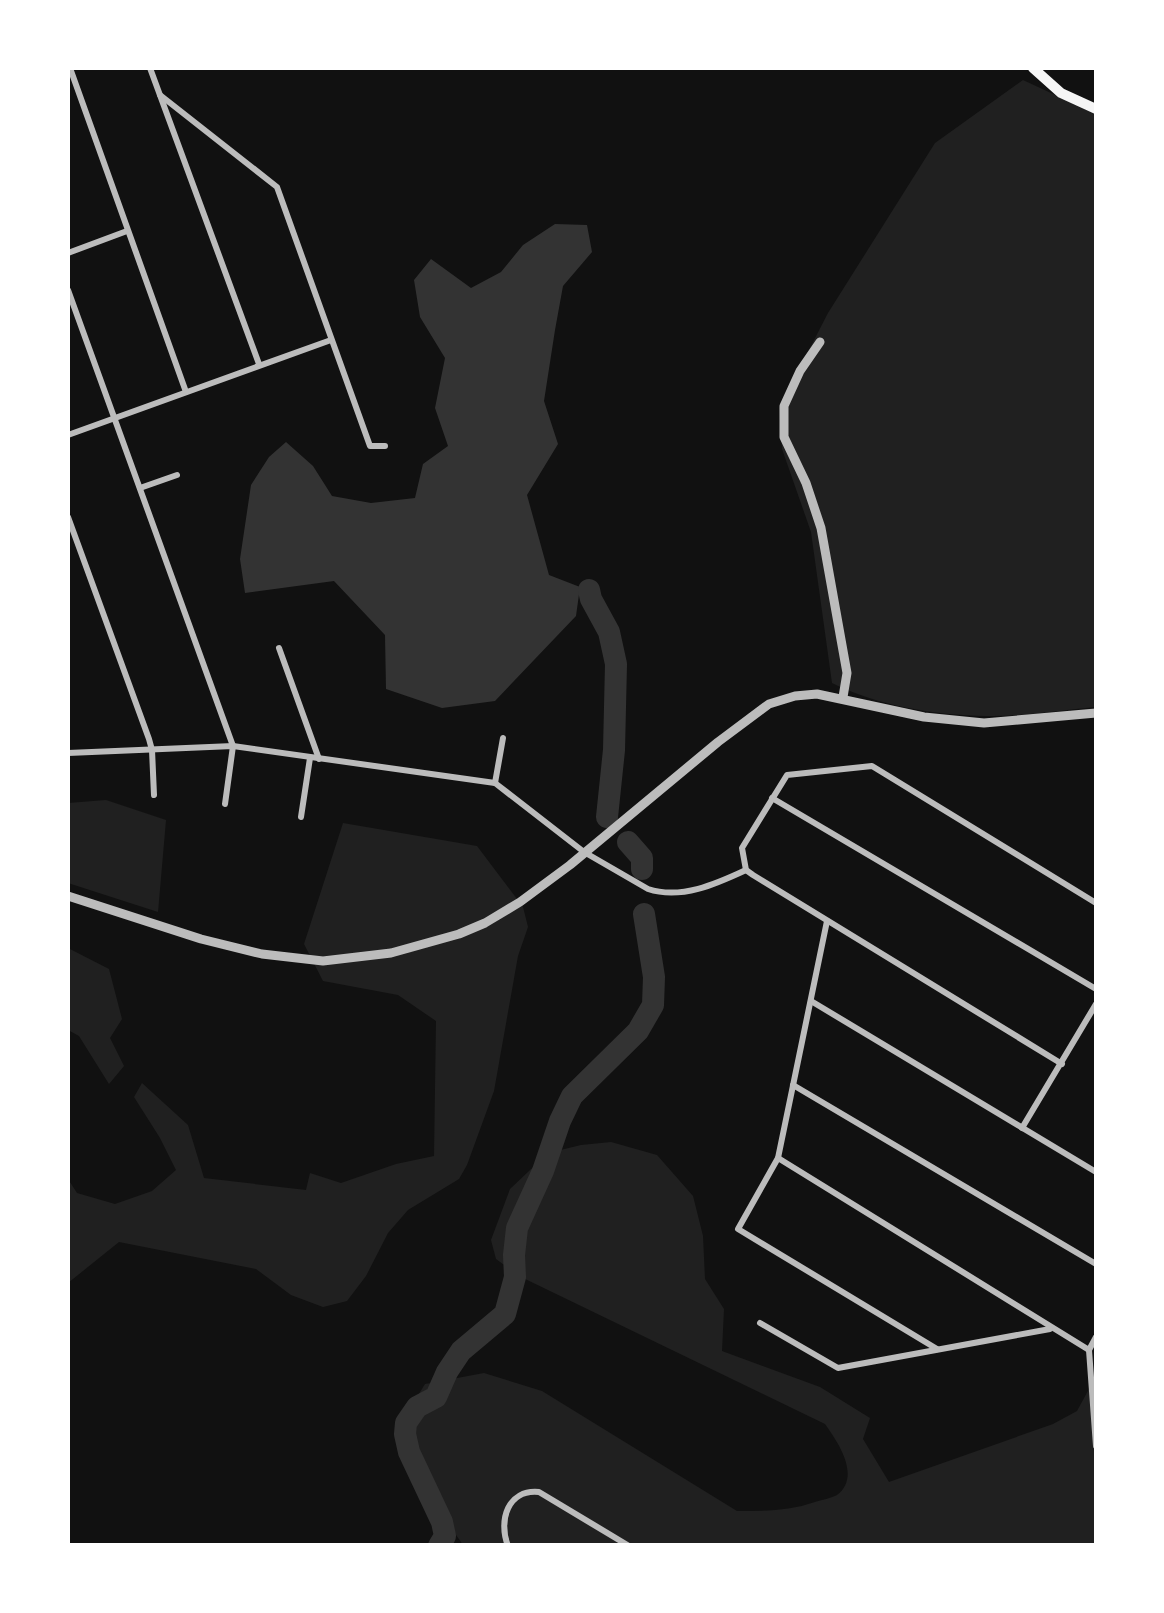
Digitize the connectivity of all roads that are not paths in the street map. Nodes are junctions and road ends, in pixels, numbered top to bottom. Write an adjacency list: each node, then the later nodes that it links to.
1 (70, 68): 6 (street)
2 (150, 68): 4 (street)
3 (1033, 68): 5 (main road)
4 (160, 95): 9 (street); 11 (street)
5 (1096, 109)
6 (127, 232): 7 (street); 12 (street)
7 (68, 252)
8 (68, 290): 13 (street)
9 (330, 340): 11 (street); 15 (street)
10 (820, 342): 21 (street)
11 (259, 364): 12 (street)
12 (186, 392): 13 (street)
13 (114, 419): 14 (street); 17 (street)
14 (68, 435)
15 (384, 446)
16 (177, 474): 17 (street)
17 (140, 488): 25 (street)
18 (68, 516): 19 (street)
19 (71, 536): 26 (street)
20 (279, 648): 29 (street)
21 (843, 698): 22 (street); 35 (street)
22 (1096, 713)
23 (503, 738): 30 (street)
24 (68, 743): 27 (street)
25 (233, 746): 26 (street); 28 (street); 33 (street)
26 (152, 750): 27 (street); 31 (street)
27 (69, 753)
28 (310, 758): 29 (street); 34 (street)
29 (319, 759): 30 (street)
30 (495, 783): 35 (street)
31 (154, 795)
32 (772, 798): 36 (street); 38 (street); 40 (street)
33 (225, 804)
34 (301, 818)
35 (584, 852): 36 (street); 37 (street)
36 (746, 870): 39 (street)
37 (68, 896)
38 (1096, 903)
39 (827, 921): 41 (street); 43 (street)
40 (1096, 989)
41 (811, 1001): 44 (street); 45 (street)
42 (1096, 1004): 43 (street)
43 (1062, 1064): 45 (street)
44 (793, 1085): 46 (street); 48 (street)
45 (1022, 1128): 47 (street)
46 (778, 1158): 50 (street); 52 (street)
47 (1096, 1172)
48 (1096, 1264)
49 (760, 1323): 52 (street)
50 (1052, 1328): 52 (street); 53 (street)
51 (1096, 1337): 53 (street)
52 (937, 1349)
53 (1089, 1350): 54 (street)
54 (1096, 1446)
55 (508, 1546): 56 (street)
56 (629, 1546)

